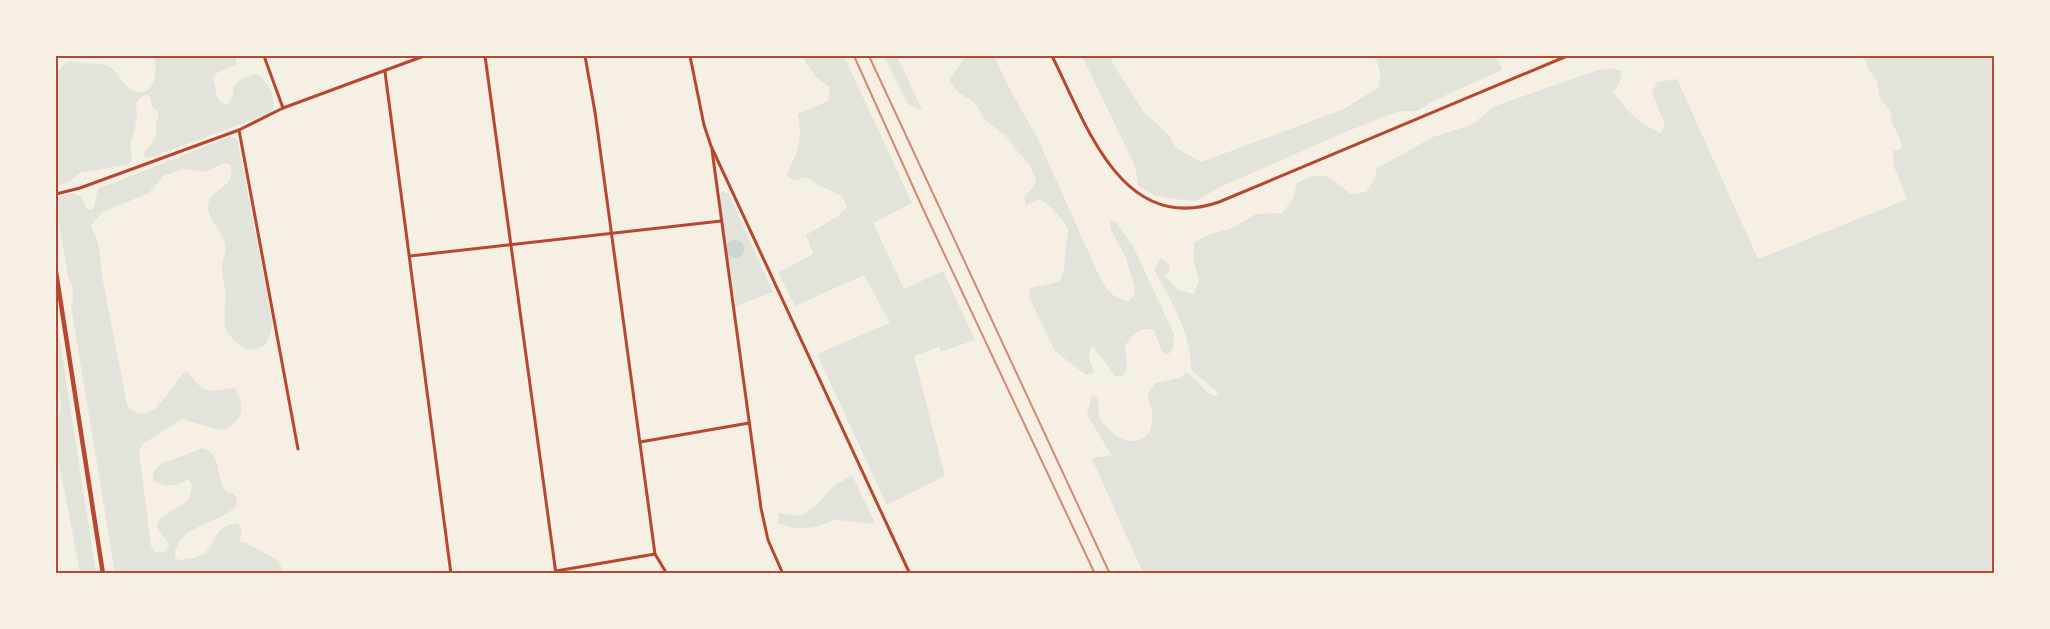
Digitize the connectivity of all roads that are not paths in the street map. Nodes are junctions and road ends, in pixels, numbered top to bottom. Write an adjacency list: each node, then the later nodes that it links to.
1 (264, 56): 11 (street)
2 (408, 56): 9 (street)
3 (424, 56): 9 (street)
4 (485, 56): 19 (street)
5 (585, 56): 18 (street)
6 (690, 56): 13 (street)
7 (1052, 56): 8 (street)
8 (1567, 56)
9 (410, 61): 10 (street)
10 (385, 72): 11 (street); 20 (street)
11 (283, 108): 12 (street)
12 (239, 130): 16 (street); 24 (street)
13 (711, 146): 14 (street); 15 (street)
14 (729, 183): 15 (street); 31 (street)
15 (716, 186): 17 (street)
16 (56, 194)
17 (721, 221): 18 (street); 22 (street)
18 (611, 233): 19 (street); 23 (street)
19 (511, 244): 20 (street); 28 (street)
20 (410, 256): 27 (street)
21 (56, 272): 26 (main road)
22 (749, 423): 23 (street); 30 (street)
23 (640, 442): 25 (street)
24 (298, 449)
25 (655, 554): 28 (street); 29 (street)
26 (103, 573)
27 (451, 573)
28 (556, 573)
29 (667, 573)
30 (783, 573)
31 (910, 573)

